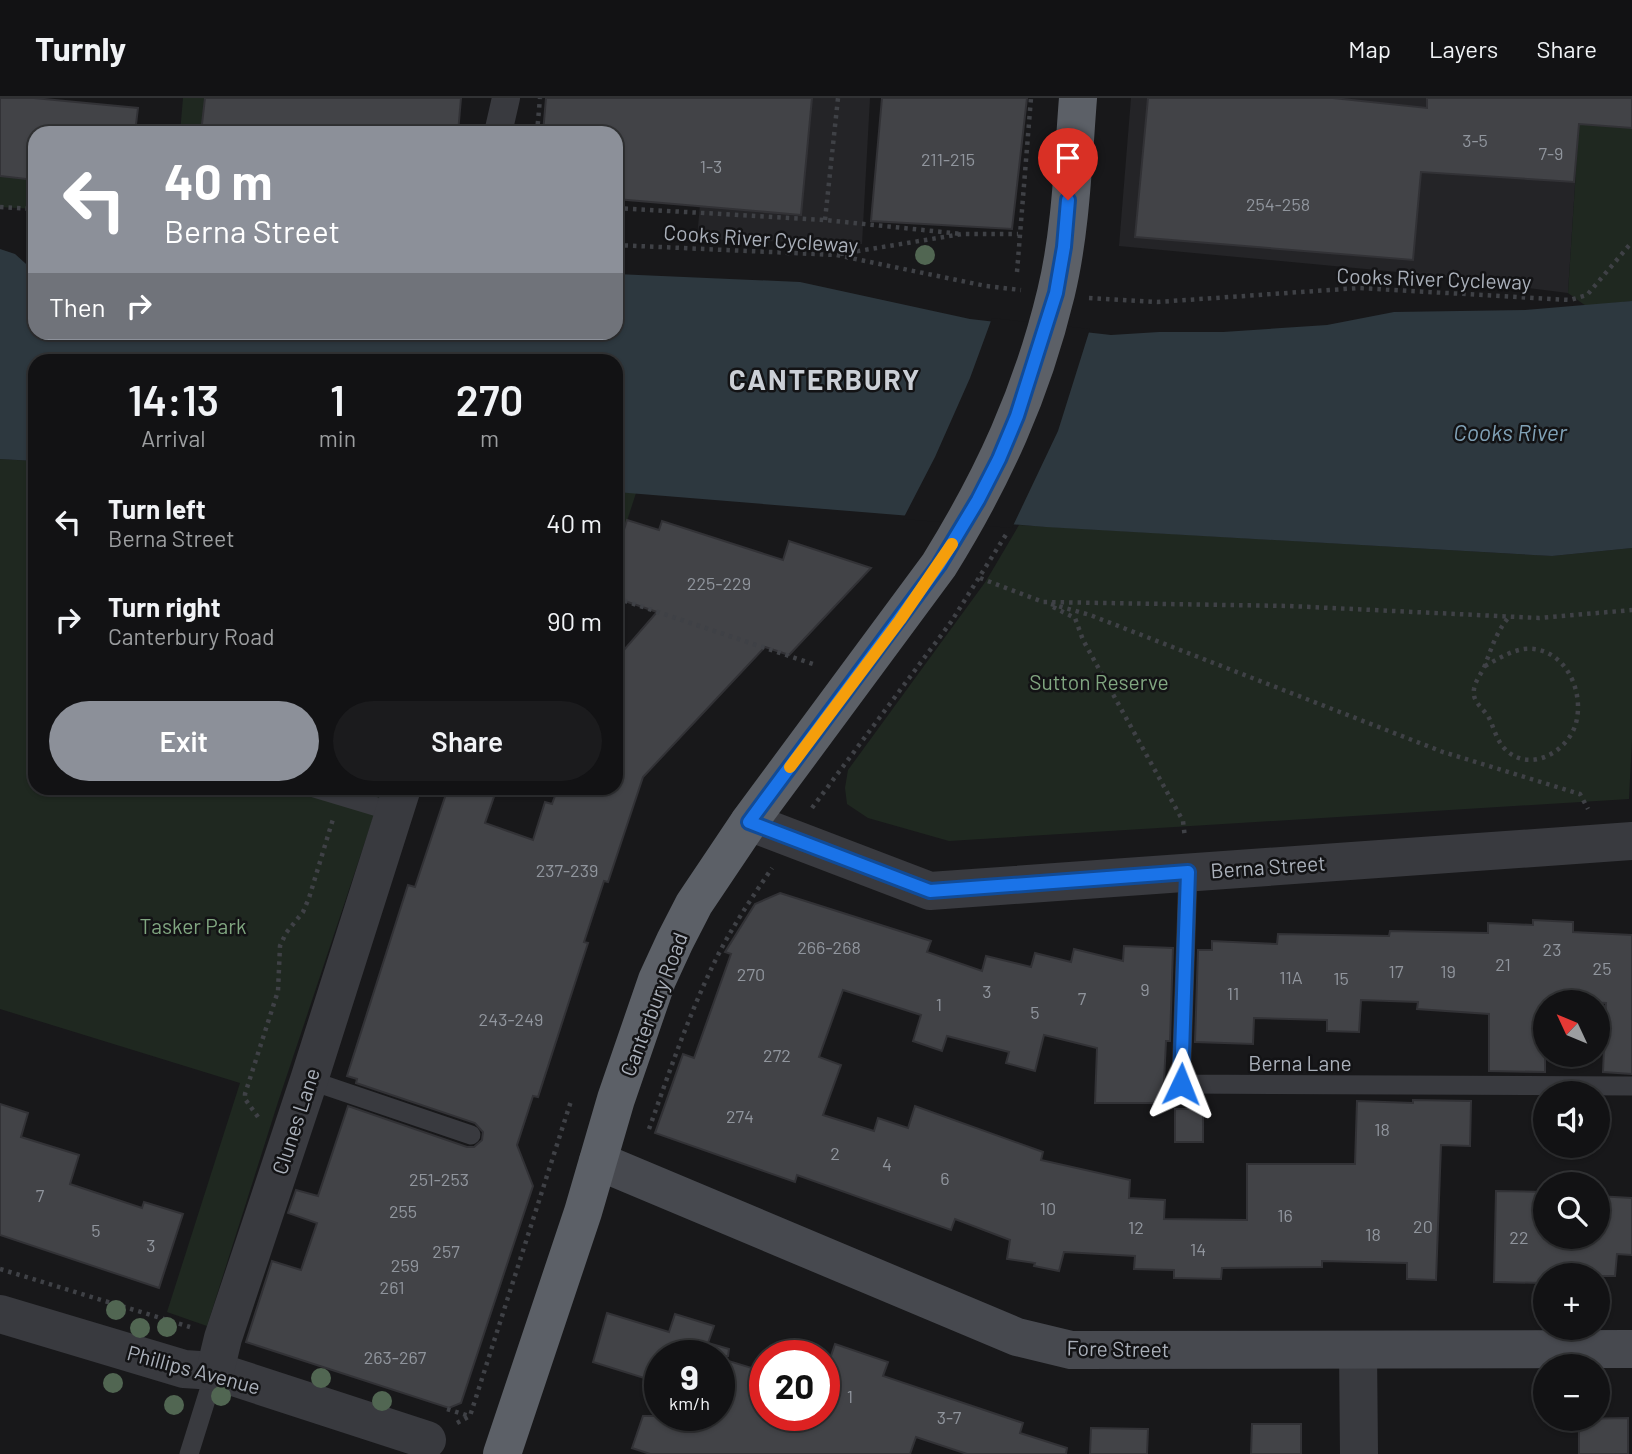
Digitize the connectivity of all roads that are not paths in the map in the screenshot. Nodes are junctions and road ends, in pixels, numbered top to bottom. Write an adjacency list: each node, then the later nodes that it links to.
1 (506, 98): 3 (street)
2 (1076, 100): 6 (highway, Canterbury Road)
3 (500, 126)
4 (341, 795): 5 (lane)
5 (398, 800): 9 (street, Clunes Lane)
6 (749, 822): 8 (street, Berna Street); 12 (highway, Canterbury Road)
7 (1620, 842): 8 (street, Berna Street)
8 (1188, 872): 10 (lane, Berna Lane)
9 (309, 1080): 11 (lane); 16 (street, Clunes Lane)
10 (1632, 1086)
11 (471, 1135)
12 (598, 1161): 15 (main road, Fore Street); 19 (highway, Canterbury Road)
13 (0, 1314): 16 (street, Phillips Avenue)
14 (1632, 1349): 15 (main road, Fore Street)
15 (1359, 1350): 20 (street)
16 (215, 1371): 17 (street, Phillips Avenue); 18 (lane, Clunes Lane)
17 (428, 1440)
18 (188, 1454)
19 (502, 1454)
20 (1359, 1454)

